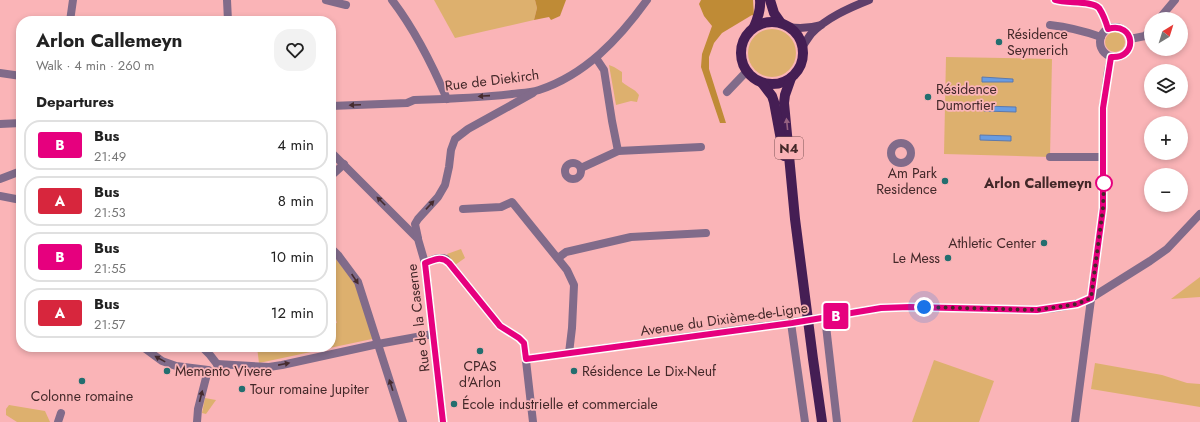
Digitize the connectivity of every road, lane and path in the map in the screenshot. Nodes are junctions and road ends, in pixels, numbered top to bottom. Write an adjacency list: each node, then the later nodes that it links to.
1 (74, 0): 13 (street)
2 (227, 0): 14 (street)
3 (326, 0): 11 (street)
4 (392, 0): 34 (street)
5 (647, 0): 25 (street, Rue de Diekirch)
6 (760, 0): 18 (main road)
7 (770, 0): 16 (main road)
8 (869, 0): 15 (main road)
9 (1055, 0): 19 (street)
10 (1175, 0): 12 (street)
11 (346, 5)
12 (1165, 12)
13 (71, 16)
14 (228, 16)
15 (823, 24): 16 (main road); 23 (main road)
16 (785, 25): 18 (main road); 23 (main road)
17 (1050, 25): 21 (street)
18 (754, 27): 26 (main road)
19 (1108, 29): 21 (street); 22 (street)
20 (1144, 36): 22 (street)
21 (1101, 37): 24 (street)
22 (1130, 40): 24 (street)
23 (802, 47): 29 (main road, N4)
24 (1111, 57): 43 (street)
25 (596, 58): 31 (street, Rue de Diekirch); 40 (street)
26 (746, 72): 30 (main road, N4); 32 (street)
27 (0, 74): 28 (street)
28 (16, 76)
29 (791, 78): 30 (main road); 53 (main road, N4, one-way to 29)
30 (762, 83): 53 (main road, N4)
31 (537, 91): 33 (street, Rue de Diekirch); 36 (street)
32 (727, 92)
33 (501, 95): 34 (street, Rue de Diekirch, one-way to 34); 36 (street)
34 (447, 99): 35 (street, Rue de Diekirch, one-way to 35)
35 (336, 106)
36 (504, 108): 55 (street, one-way to 36)
37 (16, 123): 38 (street)
38 (0, 124)
39 (701, 147): 40 (street)
40 (618, 151): 45 (street)
41 (336, 157): 44 (street, Rue de la Caserne)
42 (1050, 157): 43 (street)
43 (1103, 158): 59 (street)
44 (344, 164): 46 (street); 55 (street, Rue de la Caserne, one-way to 44)
45 (581, 168)
46 (336, 171)
47 (16, 173): 48 (street)
48 (0, 179)
49 (0, 196): 50 (street)
50 (16, 199)
51 (463, 209): 57 (street)
52 (1200, 214): 59 (street, Avenue du Dixième-de-Ligne)
53 (795, 219): 77 (main road, N4)
54 (706, 234): 57 (street)
55 (418, 239): 58 (street, Rue de la Caserne)
56 (336, 253): 63 (street, one-way to 63)
57 (558, 258): 66 (street)
58 (425, 263): 62 (street, Rue de la Caserne); 67 (street)
59 (1091, 298): 60 (street, Avenue du Dixième-de-Ligne); 79 (street)
60 (823, 318): 61 (street, Avenue du Dixième-de-Ligne, bridge); 78 (street)
61 (793, 322): 66 (street, Avenue du Dixième-de-Ligne); 76 (street)
62 (432, 334): 63 (street); 74 (street, Rue de la Caserne)
63 (378, 344): 68 (street, one-way to 63); 73 (street, one-way to 63)
64 (150, 352): 69 (street, one-way to 64)
65 (208, 352): 68 (street)
66 (569, 353): 67 (street, Avenue du Dixième-de-Ligne)
67 (526, 359): 75 (street)
68 (217, 364): 69 (street)
69 (208, 370): 72 (street, one-way to 69)
70 (61, 413): 71 (street)
71 (58, 422)
72 (197, 422)
73 (403, 422)
74 (442, 422)
75 (533, 422)
76 (805, 422)
77 (822, 422)
78 (837, 422)
79 (1075, 422)

